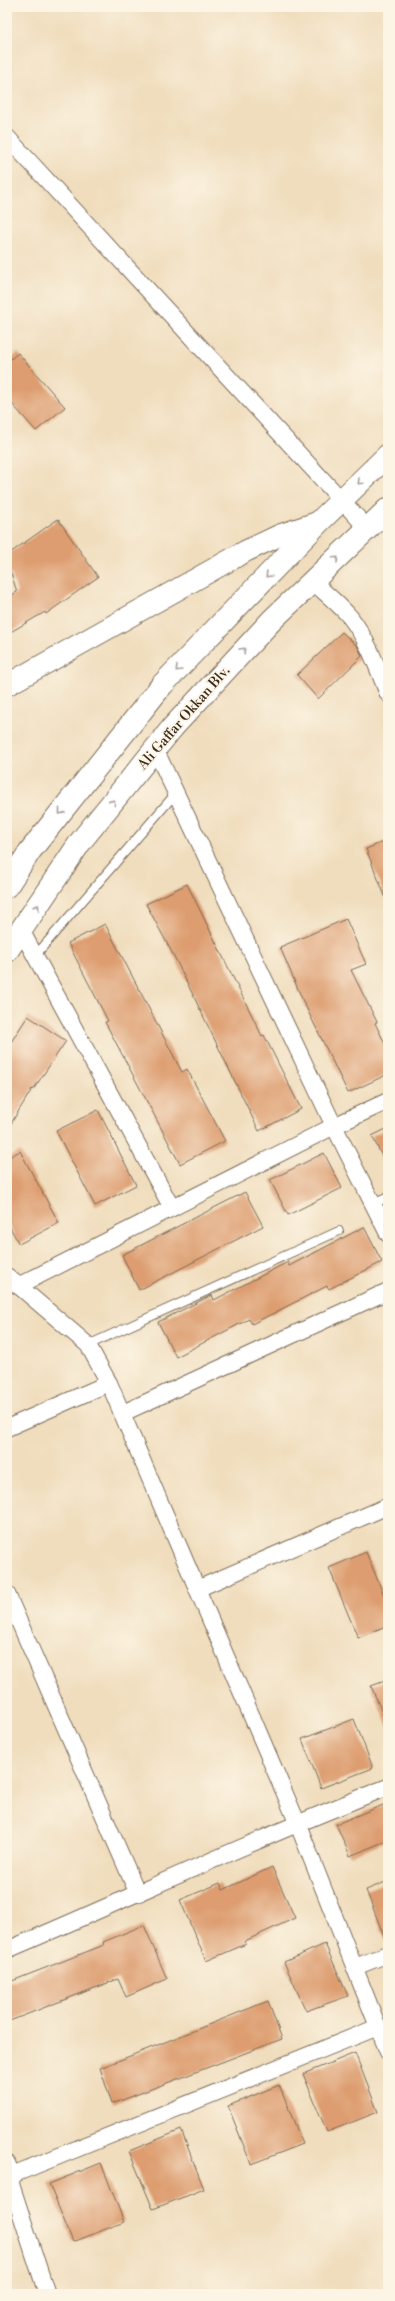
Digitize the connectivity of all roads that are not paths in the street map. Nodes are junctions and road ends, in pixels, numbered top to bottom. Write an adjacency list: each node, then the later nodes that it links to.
1 (7, 137): 3 (street)
2 (388, 455): 3 (main road, one-way to 3)
3 (342, 499): 5 (main road); 6 (street)
4 (388, 509): 6 (main road, Ali Gaffar Okkan Blv.)
5 (319, 522): 8 (street); 12 (main road, one-way to 12)
6 (368, 528): 7 (main road, Ali Gaffar Okkan Blv., one-way to 6)
7 (312, 581): 9 (street); 10 (main road, Ali Gaffar Okkan Blv., one-way to 7)
8 (7, 685)
9 (388, 694)
10 (155, 749): 11 (street); 13 (main road, Ali Gaffar Okkan Blv., one-way to 10)
11 (176, 793): 15 (lane); 17 (street)
12 (7, 886)
13 (21, 930): 14 (main road, Ali Gaffar Okkan Blv.); 15 (street)
14 (7, 951)
15 (35, 956): 20 (street)
16 (388, 1101): 17 (street)
17 (334, 1126): 19 (street); 20 (street)
18 (388, 1197): 19 (lane)
19 (373, 1204): 22 (street)
20 (172, 1208): 23 (street)
21 (339, 1231): 25 (lane)
22 (388, 1234)
23 (12, 1281): 25 (street)
24 (388, 1291): 27 (street)
25 (88, 1345): 26 (street)
26 (108, 1383): 27 (street); 28 (street)
27 (123, 1413): 30 (street)
28 (7, 1428)
29 (388, 1506): 30 (street)
30 (197, 1590): 33 (street)
31 (7, 1594): 34 (street)
32 (388, 1787): 33 (street)
33 (297, 1822): 34 (street); 37 (street)
34 (138, 1894): 35 (street)
35 (7, 1950)
36 (388, 1954): 37 (street)
37 (355, 1967): 38 (street)
38 (378, 2026): 39 (street); 40 (street)
39 (388, 2052)
40 (9, 2177): 41 (street)
41 (47, 2294)

